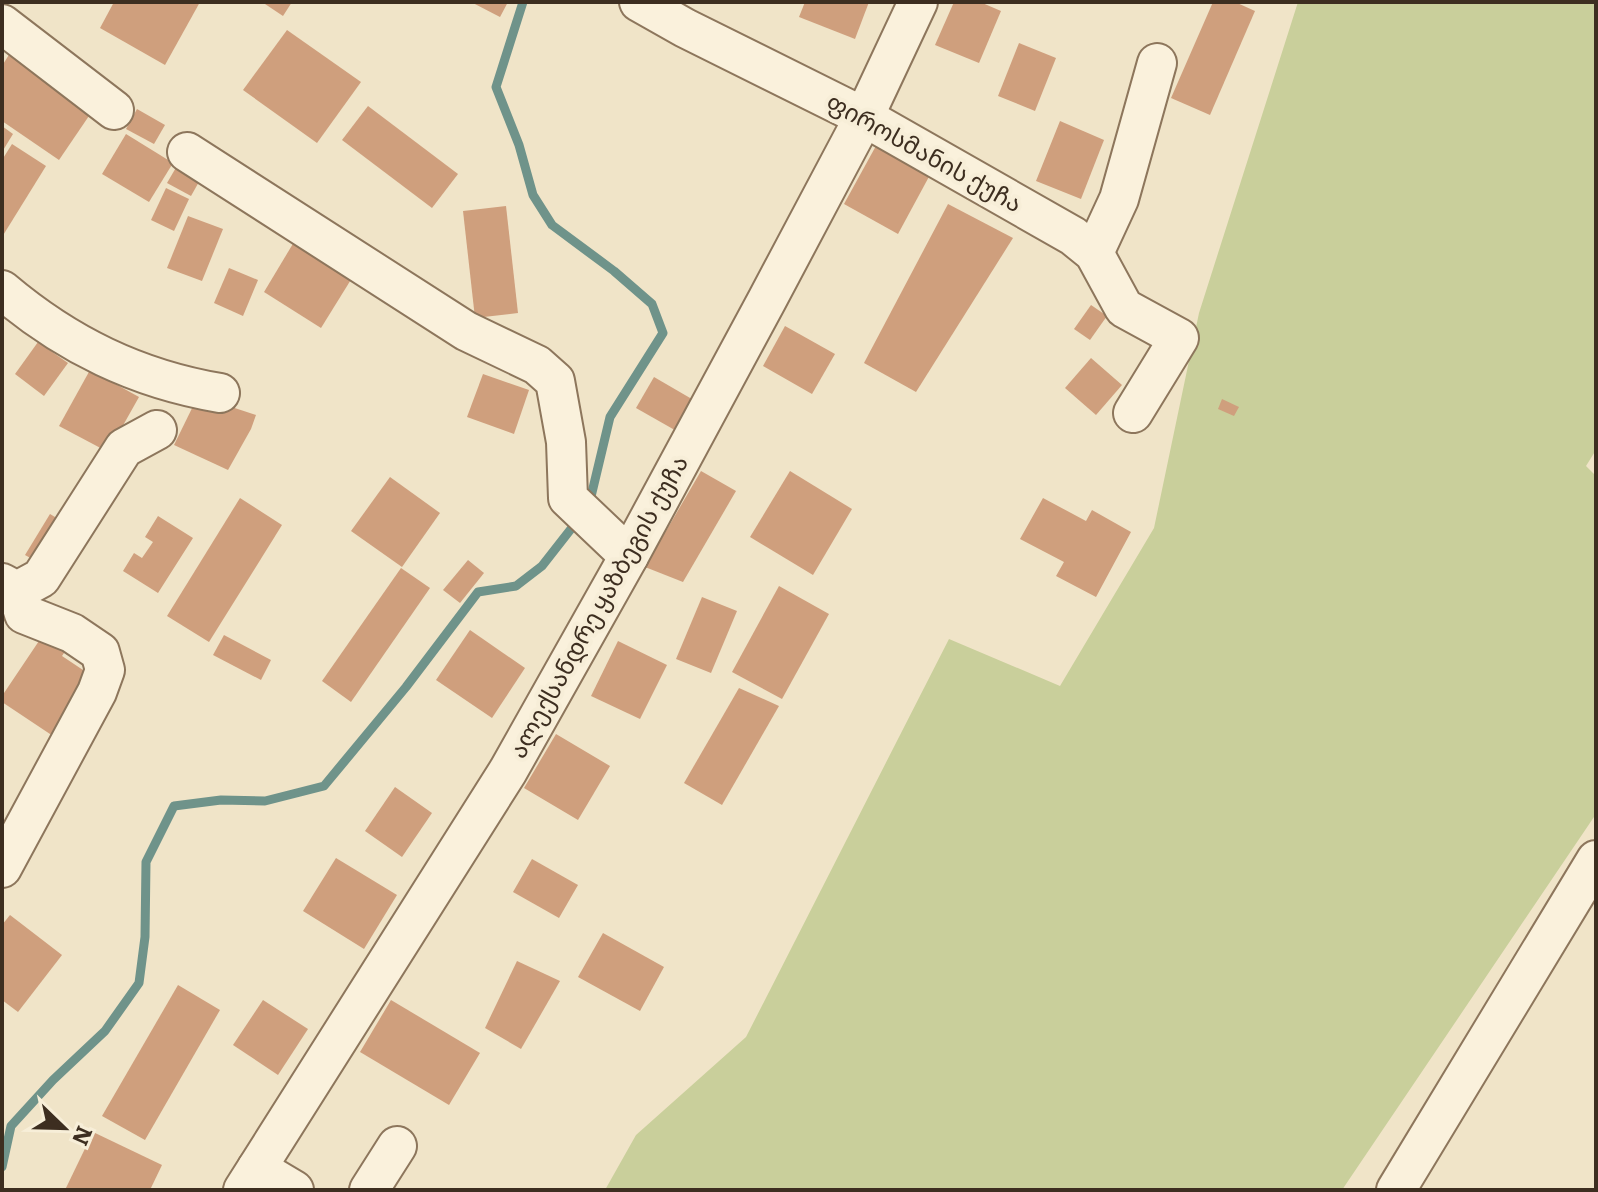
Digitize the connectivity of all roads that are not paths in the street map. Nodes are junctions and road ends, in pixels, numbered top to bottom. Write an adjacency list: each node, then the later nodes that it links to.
1 (639, 2): 6 (street, ფიროსმანის ქუჩა)
2 (918, 2): 6 (street, ალექსანდრე ყაზბეგის ქუჩა)
3 (2, 24): 5 (street)
4 (1157, 63): 8 (street)
5 (114, 110)
6 (864, 117): 8 (street, ფიროსმანის ქუჩა); 13 (street, ალექსანდრე ყაზბეგის ქუჩა)
7 (187, 152): 13 (street)
8 (1094, 253): 11 (street, ფიროსმანის ქუჩა)
9 (2, 290): 10 (street)
10 (220, 393)
11 (1133, 413)
12 (157, 430): 14 (street)
13 (621, 548): 18 (street, ალექსანდრე ყაზბეგის ქუჩა)
14 (10, 587): 16 (street)
15 (1596, 860): 21 (street)
16 (2, 868)
17 (397, 1146): 20 (street)
18 (250, 1179): 19 (street)
19 (294, 1190)
20 (369, 1190)
21 (1396, 1190)

